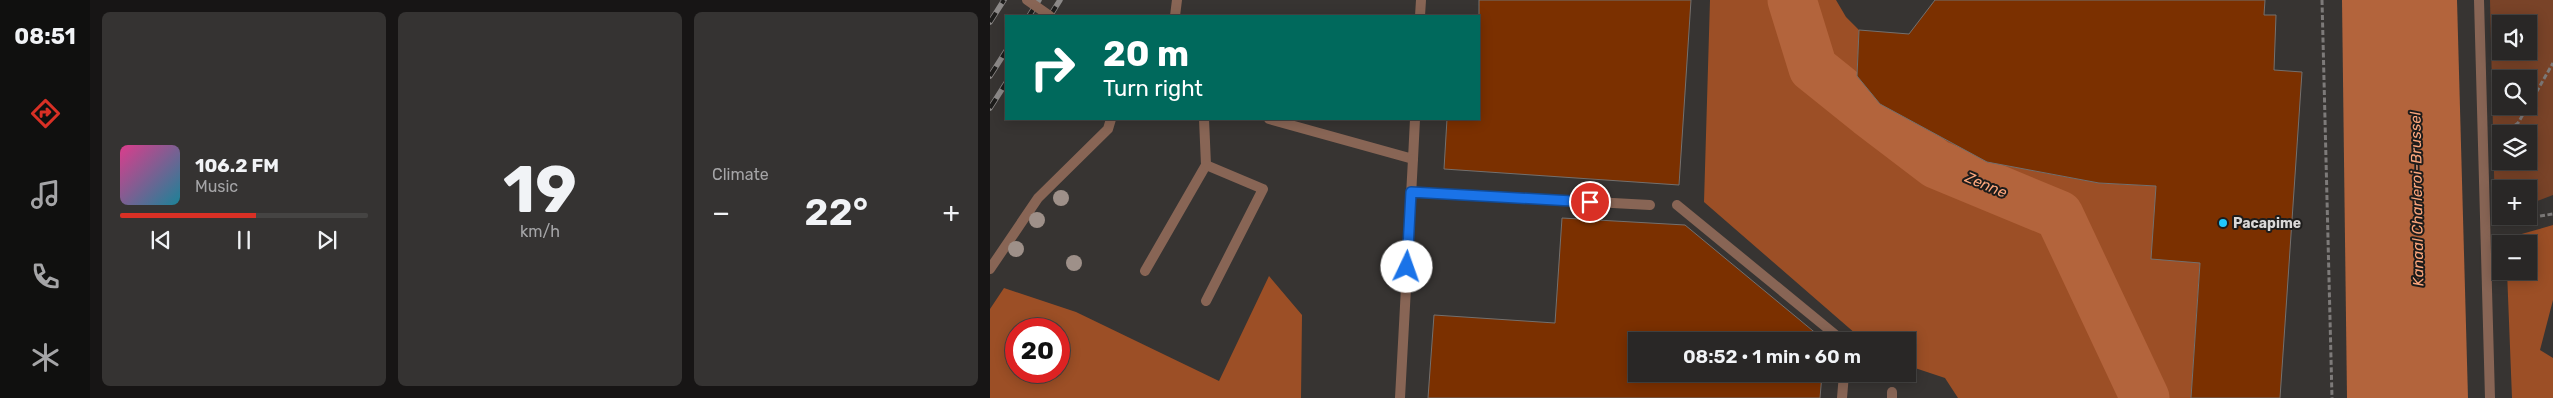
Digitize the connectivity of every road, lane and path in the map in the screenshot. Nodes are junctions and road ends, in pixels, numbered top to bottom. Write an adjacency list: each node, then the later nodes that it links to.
1 (1027, 0): 6 (street, bridge)
2 (1177, 0): 7 (street)
3 (1421, 0): 8 (street)
4 (2322, 0): 31 (path)
5 (2479, 0): 23 (street)
6 (1049, 15)
7 (1175, 15)
8 (1420, 15)
9 (2553, 63): 10 (path)
10 (2537, 91)
11 (2523, 115): 16 (path)
12 (1111, 120): 24 (street)
13 (1204, 120): 18 (street)
14 (1273, 120): 17 (street)
15 (1415, 120): 17 (street)
16 (2515, 125)
17 (1413, 159): 19 (street)
18 (1206, 165): 25 (street); 26 (street)
19 (1411, 192): 20 (street); 29 (street)
20 (1650, 205)
21 (1678, 205): 27 (street)
22 (2553, 214): 23 (path)
23 (2485, 224): 32 (street)
24 (990, 269)
25 (1145, 271)
26 (1206, 301)
27 (1832, 332)
28 (1843, 382): 30 (street)
29 (1400, 398)
30 (1842, 398)
31 (2332, 398)
32 (2490, 398)

